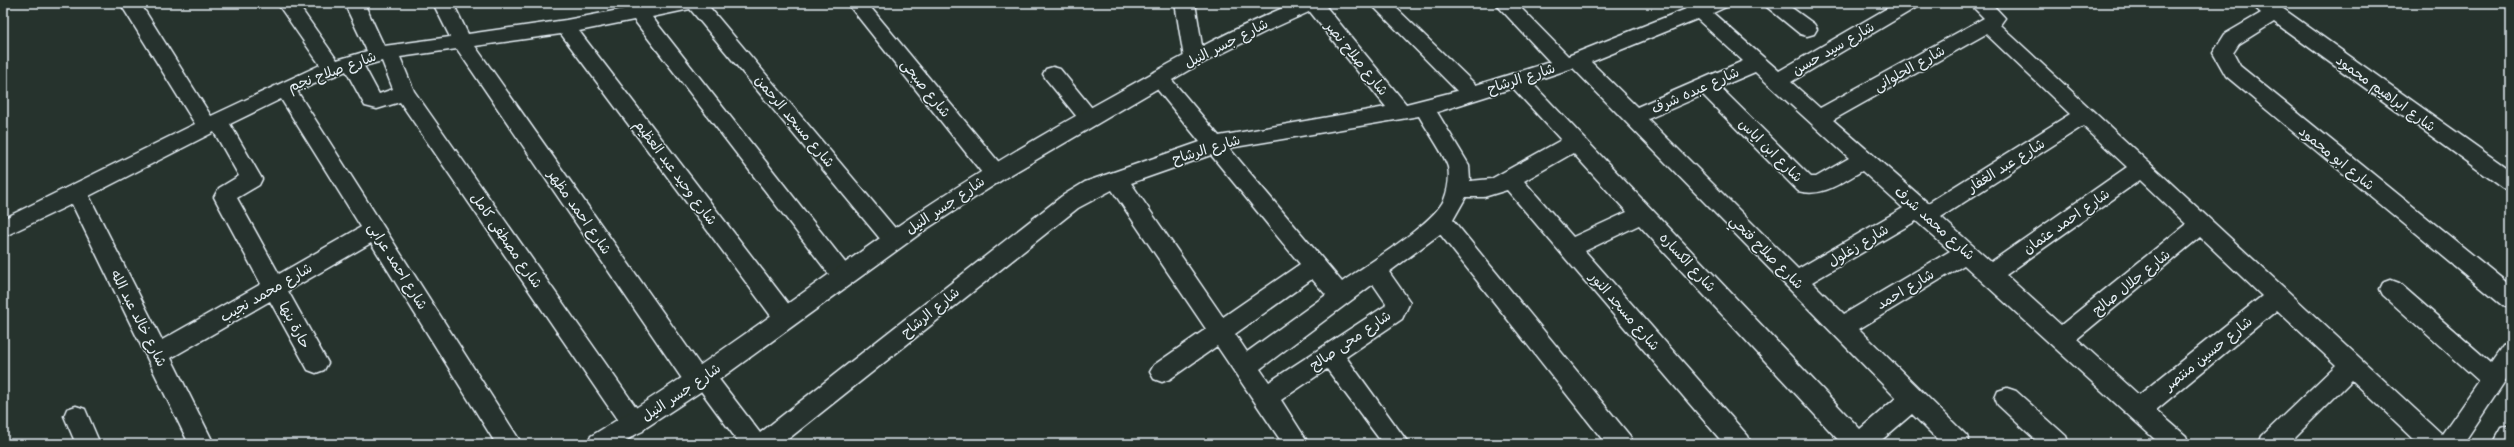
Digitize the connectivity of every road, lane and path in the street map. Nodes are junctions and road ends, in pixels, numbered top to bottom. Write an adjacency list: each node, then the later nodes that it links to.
1 (130, 3): 42 (street)
2 (287, 3): 27 (street)
3 (354, 3): 22 (street, شارع مصطفى كامل)
4 (442, 3): 21 (street, شارع احمد مظهر)
5 (689, 3): 17 (street, شارع صلاح نجم)
6 (696, 3): 59 (street, شارع مسجد الرحمن)
7 (857, 3): 47 (street, شارع صبحى)
8 (1185, 3): 23 (street)
9 (1313, 3): 23 (street, شارع جسر النيل); 37 (street, شارع صلاح نصر)
10 (1380, 3): 35 (street)
11 (1505, 3): 25 (street, شارع صلاح فتحي)
12 (1719, 3): 15 (street, شارع الرشاح)
13 (1772, 3): 20 (street)
14 (1910, 3): 31 (street, شارع سيد حسن)
15 (1695, 7): 25 (street, شارع الرشاح); 26 (street, شارع محمد شرف)
16 (2268, 8): 50 (street, شارع ابراهيم محمود); 71 (street, شارع ابو محمود)
17 (651, 9): 19 (street, شارع صلاح نجم); 65 (street)
18 (1986, 14): 38 (street); 41 (street, شارع الحلوانى)
19 (566, 27): 21 (street, شارع صلاح نجم); 72 (street, شارع وحيد عبد العظيم)
20 (1807, 29)
21 (462, 42): 22 (street, شارع صلاح نجم); 84 (street, شارع احمد مظهر)
22 (383, 53): 24 (street, شارع صلاح نجم); 34 (street, شارع مصطفى كامل)
23 (1194, 58): 29 (street, شارع جسر النيل)
24 (352, 62): 27 (street, شارع صلاح نجم); 34 (street)
25 (1570, 62): 30 (street, شارع الرشاح); 39 (street, شارع صلاح فتحي)
26 (1757, 63): 31 (street, شارع محمد شرف); 32 (street, شارع عبده شرف)
27 (332, 68): 33 (street, شارع صلاح نجم)
28 (1053, 74): 40 (street)
29 (1159, 78): 40 (street, شارع جسر النيل); 44 (street)
30 (1518, 81): 35 (street, شارع الرشاح); 43 (street, شارع الكساره)
31 (1777, 81): 41 (street, شارع محمد شرف)
32 (1706, 86): 39 (street, شارع عبده شرف); 45 (street, شارع ابن اياس)
33 (285, 88): 42 (street, شارع صلاح نجم); 58 (street, شارع احمد عرابى)
34 (405, 93): 90 (street, شارع مصطفى كامل)
35 (1472, 94): 36 (street, شارع الرشاح)
36 (1424, 108): 37 (street, شارع الرشاح); 51 (street)
37 (1401, 112): 44 (street, شارع الرشاح)
38 (2084, 115): 46 (street); 53 (street, شارع عبد الغفار)
39 (1634, 117): 66 (street, شارع صلاح فتحي)
40 (1089, 118): 47 (street, شارع جسر النيل)
41 (1819, 118): 45 (street, شارع محمد شرف)
42 (212, 124): 52 (street, شارع صلاح نجم); 67 (street, حارة بنها)
43 (1575, 142): 48 (street); 54 (street, شارع الكساره)
44 (1215, 144): 49 (street, شارع الرشاح); 62 (street)
45 (1865, 159): 53 (street, شارع محمد شرف)
46 (2141, 168): 56 (street); 64 (street, شارع احمد عثمان)
47 (994, 172): 59 (street, شارع جسر النيل)
48 (1510, 179): 51 (street); 60 (street, شارع مسجد النور)
49 (1117, 180): 74 (street); 92 (street, شارع الرشاح)
50 (2511, 182)
51 (1458, 189): 55 (street)
52 (76, 192): 57 (street, شارع صلاح نجم); 77 (street, شارع خالد عبد الله)
53 (1924, 212): 61 (street, شارع محمد شرف); 66 (street, شارع زغلول)
54 (1642, 214): 60 (street); 102 (street, شارع الكساره)
55 (1442, 220): 63 (street); 100 (street)
56 (2201, 224): 69 (street); 75 (street, شارع جلال صالح)
57 (3, 229)
58 (375, 230): 67 (street, شارع محمد نجيب); 95 (street, شارع احمد عرابى)
59 (894, 240): 65 (street, شارع جسر النيل)
60 (1570, 248): 101 (street, شارع مسجد النور)
61 (1967, 252): 64 (street, شارع محمد شرف); 73 (street, شارع احمد)
62 (1315, 265): 70 (street); 74 (street)
63 (1376, 270): 70 (street); 78 (street, شارع محى صالح)
64 (1992, 274): 75 (street, شارع محمد شرف)
65 (843, 276): 72 (street, شارع جسر النيل)
66 (1796, 281): 73 (street, شارع صلاح فتحي)
67 (275, 287): 77 (street, شارع محمد نجيب); 79 (street, حارة بنها)
68 (2391, 290): 83 (street)
69 (2278, 296): 80 (street); 88 (street, شارع حسين منتصر)
70 (1341, 297): 81 (street)
71 (2511, 299)
72 (785, 317): 84 (street, شارع جسر النيل)
73 (1842, 327): 86 (street, شارع صلاح فتحي)
74 (1222, 331): 81 (street); 82 (street)
75 (2060, 339): 88 (street, شارع محمد شرف)
76 (2511, 353): 83 (street)
77 (158, 354): 94 (street, شارع خالد عبد الله)
78 (1330, 354): 85 (street, شارع محى صالح); 99 (street)
79 (316, 364)
80 (2352, 365): 106 (street); 107 (street)
81 (1245, 367): 85 (street)
82 (1162, 372)
83 (2493, 379): 108 (street)
84 (701, 380): 90 (street, شارع جسر النيل); 97 (street, شارع احمد مظهر)
85 (1266, 397): 98 (street)
86 (1913, 398): 102 (street); 103 (street, شارع صلاح فتحي)
87 (2007, 398): 104 (street)
88 (2139, 409): 105 (street, شارع محمد شرف)
89 (76, 416): 93 (street)
90 (634, 424): 96 (street, شارع جسر النيل)
91 (2511, 436): 109 (street)
92 (774, 441)
93 (88, 444)
94 (202, 444)
95 (510, 444)
96 (600, 444)
97 (754, 444)
98 (1297, 444)
99 (1398, 444)
100 (1621, 444)
101 (1739, 444)
102 (1859, 444)
103 (1958, 444)
104 (2057, 444)
105 (2178, 444)
106 (2271, 444)
107 (2436, 444)
108 (2449, 444)
109 (2506, 444)

